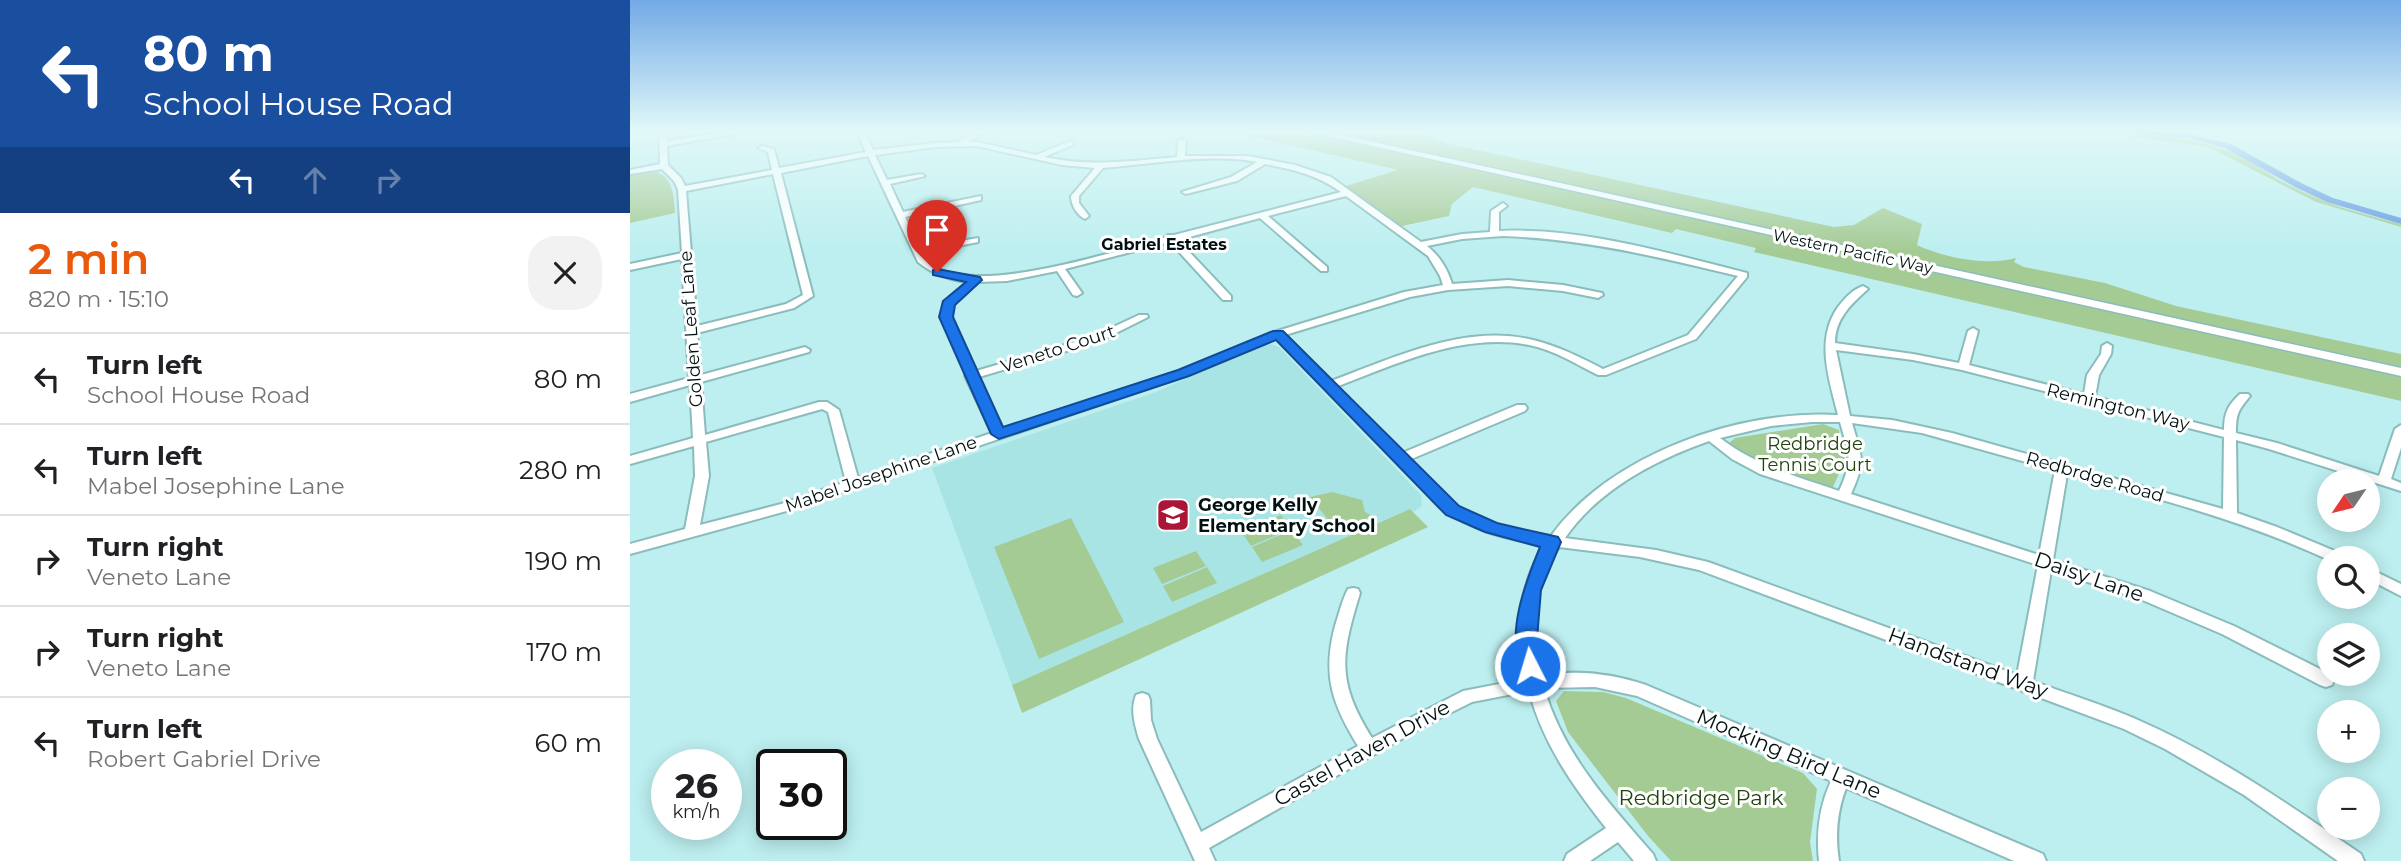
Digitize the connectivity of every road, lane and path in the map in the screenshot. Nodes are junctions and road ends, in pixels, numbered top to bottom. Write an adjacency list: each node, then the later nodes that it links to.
1 (668, 170): 11 (street)
2 (780, 170): 8 (street)
3 (878, 170): 10 (street)
4 (1097, 170): 18 (street)
5 (1248, 170): 12 (street)
6 (1302, 170): 13 (street)
7 (1488, 170): 42 (street, Western Pacific Way)
8 (776, 171): 11 (street); 35 (street)
9 (921, 176): 10 (street)
10 (884, 183): 17 (street)
11 (682, 189): 24 (street, Golden Leaf Lane)
12 (1186, 192)
13 (1346, 193): 16 (street); 22 (street)
14 (978, 198): 17 (street)
15 (1503, 206): 19 (street)
16 (1260, 214): 20 (street); 27 (street)
17 (899, 216): 23 (street)
18 (1085, 216)
19 (1494, 232): 22 (street); 45 (street)
20 (1171, 237): 26 (street); 33 (street)
21 (975, 240): 23 (street)
22 (1421, 245): 29 (street)
23 (916, 251): 28 (street)
24 (687, 255): 25 (street); 35 (street, Golden Leaf Lane)
25 (630, 267)
26 (1059, 268): 28 (street); 31 (street)
27 (1324, 269)
28 (975, 280): 43 (street)
29 (1448, 287): 32 (street, Mabel Josephine Lane); 37 (street, Mabel Josephine Lane)
30 (1863, 289): 38 (street)
31 (1077, 293)
32 (1598, 295)
33 (1227, 298)
34 (1143, 317): 43 (street, Veneto Court)
35 (691, 331): 44 (street, Golden Leaf Lane)
36 (1973, 331): 41 (street)
37 (1278, 334): 45 (street, Handstand Way); 52 (street, Mabel Josephine Lane)
38 (1830, 346): 41 (street, Remington Way); 50 (street)
39 (2107, 346): 48 (street)
40 (805, 350): 44 (street)
41 (1963, 367): 48 (street, Remington Way)
42 (2401, 372)
43 (971, 376): 52 (street)
44 (695, 380): 47 (street); 55 (street, Golden Leaf Lane)
45 (1330, 385): 56 (street, Handstand Way)
46 (2244, 396): 53 (street)
47 (630, 397)
48 (2090, 399): 53 (street, Remington Way)
49 (1521, 408): 56 (street)
50 (1846, 419): 54 (street, Redbrdge Road); 58 (street, Redbrdge Road); 62 (street)
51 (2401, 429): 59 (street)
52 (999, 434): 60 (street, Mabel Josephine Lane)
53 (2229, 435): 59 (street, Remington Way); 63 (street)
54 (1710, 436): 62 (street, Daisy Lane); 65 (street, Redbrdge Road)
55 (699, 440): 57 (street); 60 (street); 64 (street, Golden Leaf Lane)
56 (1400, 459): 65 (street, Handstand Way)
57 (630, 460)
58 (2062, 468): 63 (street, Redbrdge Road); 68 (street)
59 (2384, 480): 61 (street, Remington Way)
60 (853, 484): 64 (street, Mabel Josephine Lane)
61 (2401, 487)
62 (1843, 497): 68 (street, Daisy Lane)
63 (2230, 515): 67 (street, Redbrdge Road)
64 (691, 534): 66 (street, Mabel Josephine Lane)
65 (1552, 542): 73 (street, Redbrdge Road); 74 (street, Handstand Way)
66 (630, 549)
67 (2317, 550)
68 (2045, 562): 72 (street, Daisy Lane); 74 (street)
69 (2380, 580): 70 (street)
70 (2401, 591)
71 (1353, 593): 76 (street)
72 (2317, 675)
73 (1534, 682): 76 (street, Castel Haven Drive); 77 (street, Mocking Bird Lane); 78 (street, Redbrdge Road)
74 (2024, 683): 84 (street, Handstand Way)
75 (1142, 700): 79 (street)
76 (1369, 748): 79 (street, Castel Haven Drive)
77 (1842, 776): 82 (street); 83 (street, Mocking Bird Lane)
78 (1620, 829): 80 (street); 81 (street, Redbrdge Road)
79 (1201, 853)
80 (1574, 861)
81 (1646, 861)
82 (1829, 861)
83 (2036, 861)
84 (2354, 861)

